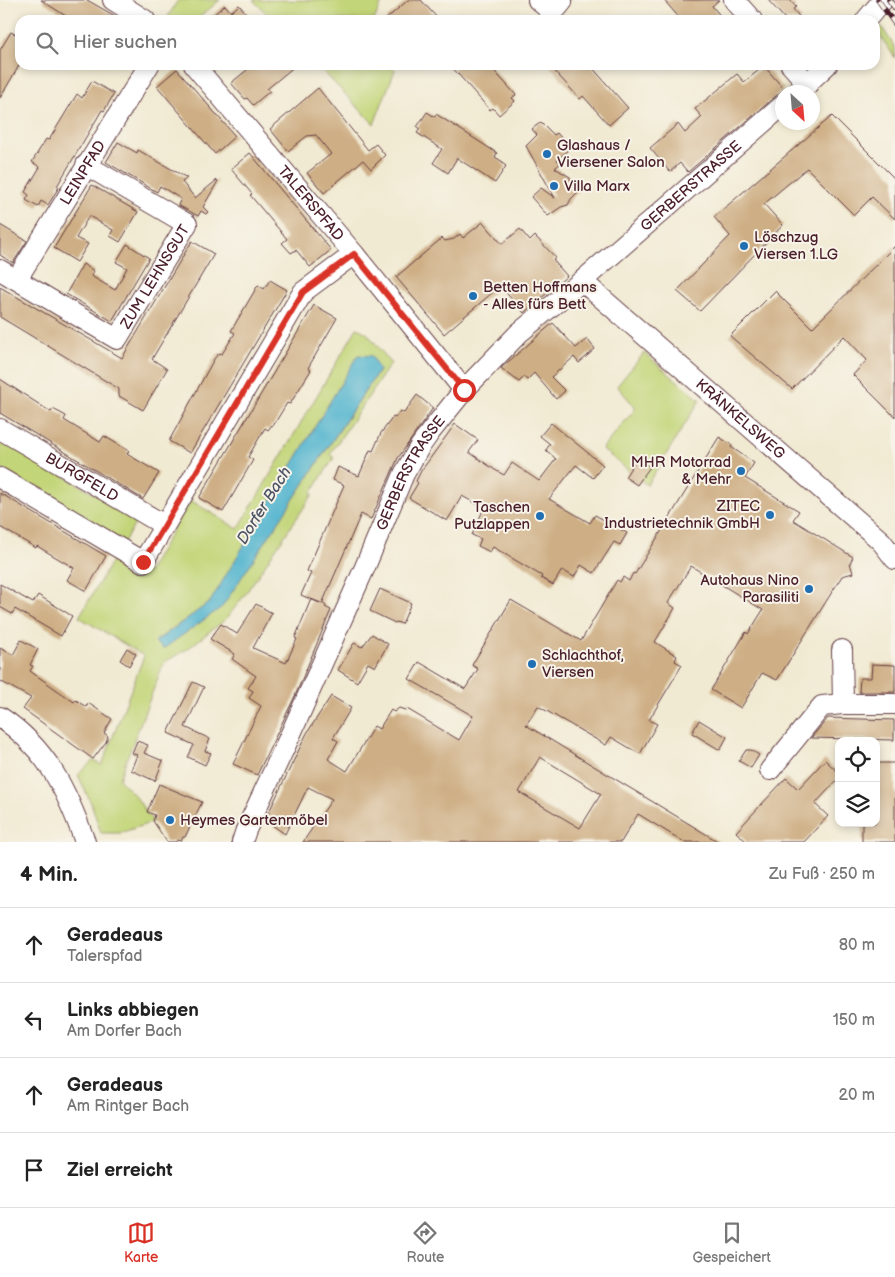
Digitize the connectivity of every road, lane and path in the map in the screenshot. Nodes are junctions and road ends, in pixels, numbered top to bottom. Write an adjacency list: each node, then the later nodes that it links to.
1 (113, 0): 6 (street)
2 (538, 0): 3 (street)
3 (561, 0)
4 (734, 0): 7 (street)
5 (883, 0): 8 (street)
6 (137, 15)
7 (748, 15)
8 (870, 15)
9 (146, 70): 16 (street, LEINPFAD)
10 (198, 70): 17 (street, TALERSPFAD)
11 (794, 70): 13 (street)
12 (822, 70): 14 (street)
13 (801, 85)
14 (806, 85)
15 (775, 112): 19 (street, GERBERSTRASSE)
16 (86, 165): 18 (street, LEINPFAD); 18 (street, ZUM LEHNSGUT)
17 (354, 254): 20 (street, TALERSPFAD); 23 (street)
18 (8, 275)
19 (582, 281): 20 (street, GERBERSTRASSE); 24 (street, KRÄNKELSWEG)
20 (464, 390): 31 (street, GERBERSTRASSE)
21 (0, 429): 23 (street, BURGFELD)
22 (0, 478): 23 (street)
23 (164, 526)
24 (895, 559)
25 (842, 650): 26 (street)
26 (844, 704): 27 (street); 29 (street)
27 (895, 704)
28 (0, 717): 30 (street)
29 (770, 770)
30 (85, 842)
31 (242, 842)

